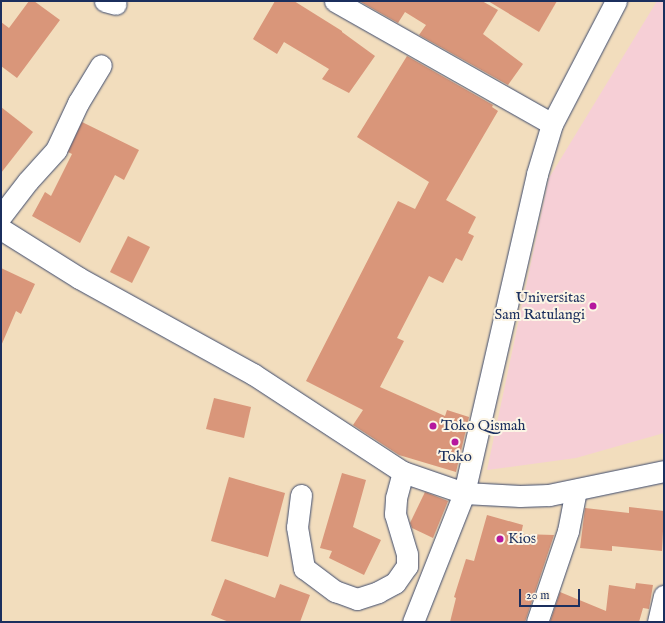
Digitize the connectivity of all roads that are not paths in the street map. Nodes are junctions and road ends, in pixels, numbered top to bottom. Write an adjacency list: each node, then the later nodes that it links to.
1 (335, 1): 4 (street)
2 (613, 2): 4 (street)
3 (101, 65): 5 (street)
4 (552, 124): 10 (street)
5 (1, 216)
6 (1, 229): 8 (street)
7 (664, 471): 9 (street)
8 (403, 472): 10 (street); 11 (street)
9 (576, 490): 10 (street); 14 (street)
10 (464, 493): 13 (street)
11 (301, 495)
12 (664, 596): 15 (street)
13 (414, 622)
14 (537, 622)
15 (658, 622)

